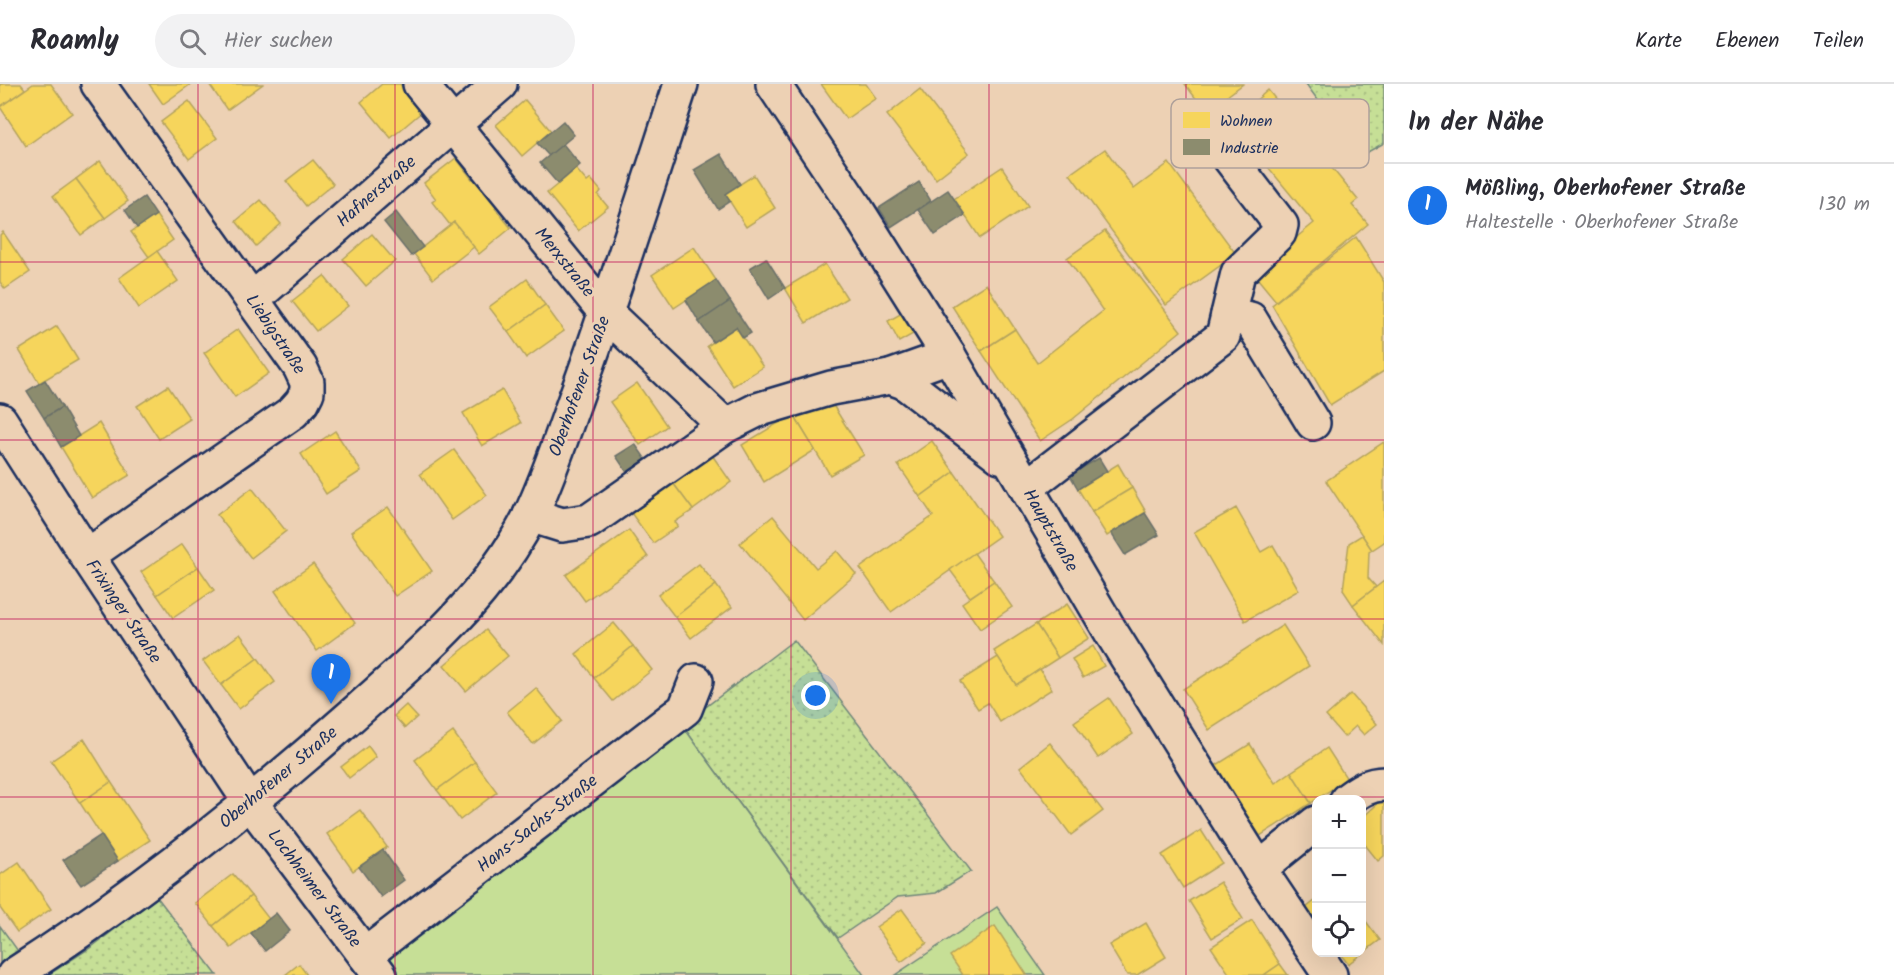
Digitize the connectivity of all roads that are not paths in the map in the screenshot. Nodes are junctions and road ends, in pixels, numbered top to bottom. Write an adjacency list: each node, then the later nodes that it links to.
1 (98, 84): 8 (street, Liebigstraße)
2 (420, 84): 6 (street, Merxstraße)
3 (500, 84): 6 (street, Hafnerstraße)
4 (681, 84): 9 (street, Oberhofener Straße)
5 (773, 84): 11 (street, Hauptstraße)
6 (452, 124): 8 (street, Hafnerstraße); 9 (street, Merxstraße)
7 (1237, 168): 10 (street)
8 (253, 298): 18 (street, Liebigstraße)
9 (606, 312): 15 (street, Merxstraße); 17 (street, Oberhofener Straße)
10 (1228, 315): 14 (street); 16 (street)
11 (949, 356): 12 (street); 16 (street, Hauptstraße)
12 (890, 377): 15 (street); 16 (street)
13 (0, 420): 18 (street, Frixinger Straße)
14 (1313, 423)
15 (725, 426): 17 (street)
16 (1021, 477): 24 (street, Hauptstraße)
17 (530, 515): 22 (street, Oberhofener Straße)
18 (87, 556): 22 (street, Frixinger Straße)
19 (696, 681): 25 (street, Hans-Sachs-Straße)
20 (1384, 784): 21 (street)
21 (1353, 795)
22 (250, 802): 25 (street, Lochheimer Straße); 26 (street, Oberhofener Straße)
23 (1312, 827): 24 (street)
24 (1259, 869): 27 (street, Hauptstraße)
25 (373, 965)
26 (14, 975)
27 (1330, 975)

